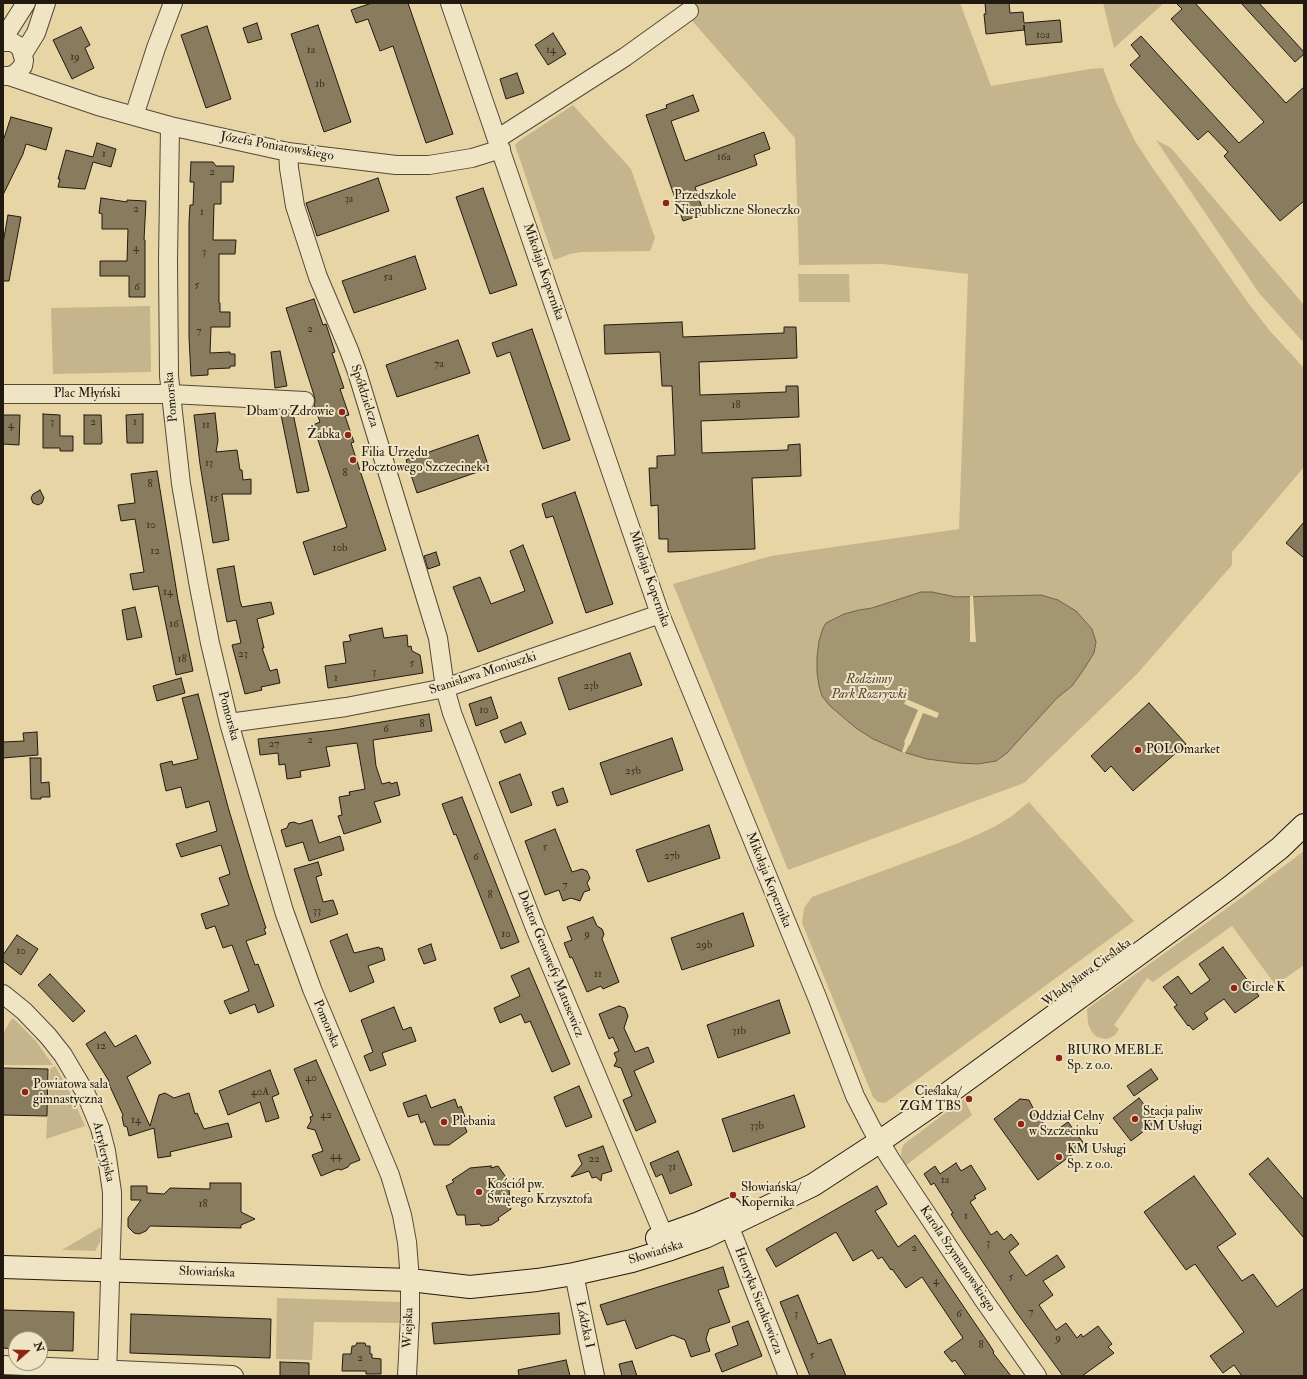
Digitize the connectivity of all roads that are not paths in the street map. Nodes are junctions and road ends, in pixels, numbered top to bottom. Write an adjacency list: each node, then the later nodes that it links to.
1 (26, 3): 6 (street)
2 (46, 3): 7 (street)
3 (173, 3): 8 (street)
4 (450, 3): 10 (street, Mikołaja Kopernika)
5 (689, 11): 10 (street, Józefa Poniatowskiego)
6 (3, 40): 7 (street, Józefa Poniatowskiego)
7 (15, 68): 8 (street, Józefa Poniatowskiego)
8 (134, 116): 9 (street, Józefa Poniatowskiego)
9 (170, 126): 11 (street, Józefa Poniatowskiego); 13 (street, Pomorska)
10 (499, 144): 11 (street, Józefa Poniatowskiego); 15 (street, Mikołaja Kopernika)
11 (288, 152): 16 (street, Spółdzielcza)
12 (3, 394): 13 (street, Plac Młyński)
13 (171, 394): 14 (street, Plac Młyński); 17 (street, Pomorska)
14 (305, 401)
15 (660, 614): 16 (street, Stanisława Moniuszki); 21 (street, Mikołaja Kopernika)
16 (445, 688): 17 (street, Stanisława Moniuszki); 23 (street, Doktor Genowefy Matusewicz)
17 (229, 723): 27 (street, Pomorska)
18 (1304, 819): 21 (street, Władysława Cieślaka)
19 (1304, 825): 21 (street, Władysława Cieślaka)
20 (3, 994): 25 (street, Artyleryjska)
21 (876, 1135): 22 (street, Słowiańska); 23 (street, Słowiańska); 34 (street, Karola Szymanowskiego)
22 (729, 1225): 26 (street, Słowiańska); 33 (street, Henryka Sienkiewicza)
23 (664, 1236): 27 (street, Słowiańska)
24 (3, 1267): 25 (street, Słowiańska)
25 (110, 1270): 27 (street, Słowiańska); 29 (street, Artyleryjska)
26 (574, 1274): 27 (street, Słowiańska); 32 (street, Łódzka I)
27 (410, 1280): 31 (street, Wiejska)
28 (3, 1365): 29 (street)
29 (107, 1373): 30 (street)
30 (234, 1376)
31 (408, 1376)
32 (595, 1376)
33 (788, 1376)
34 (1037, 1376)

